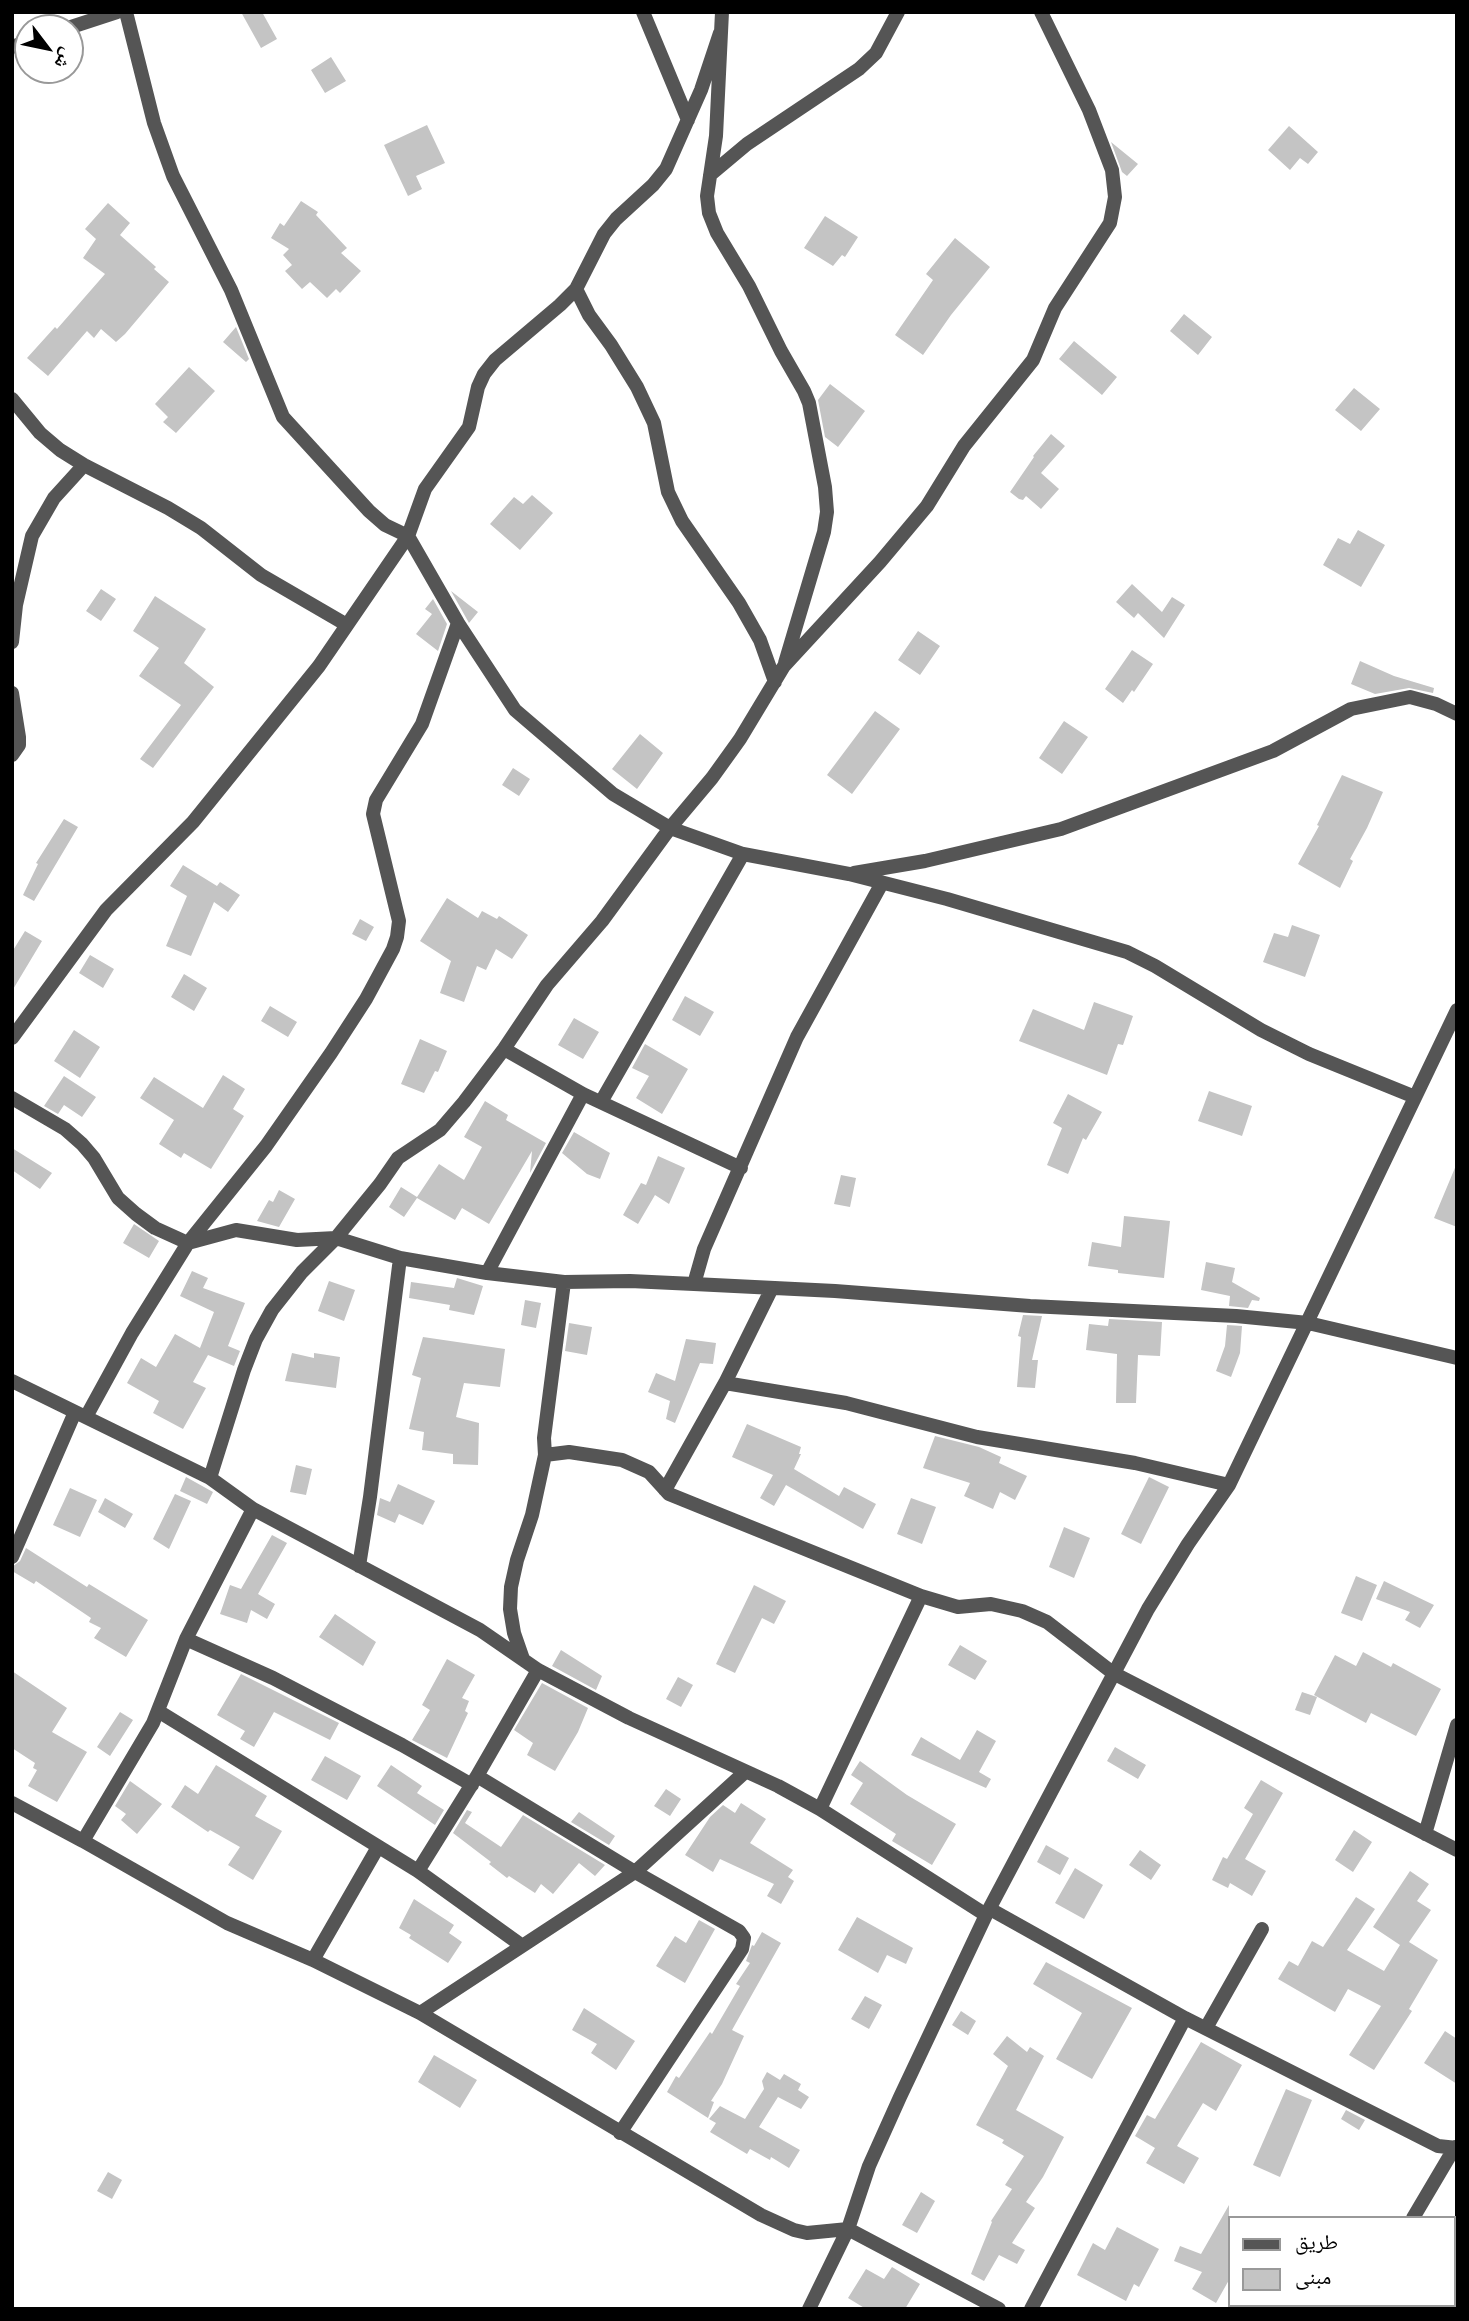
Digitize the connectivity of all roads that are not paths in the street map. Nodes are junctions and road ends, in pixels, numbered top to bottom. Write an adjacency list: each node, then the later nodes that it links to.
1 (117, 12): 7 (street)
2 (126, 12): 14 (street)
3 (643, 12): 9 (street)
4 (722, 12): 8 (street)
5 (898, 12): 10 (street)
6 (1041, 12): 18 (street)
7 (84, 23)
8 (720, 33): 9 (street); 10 (street)
9 (688, 120): 11 (street)
10 (710, 175): 18 (street)
11 (576, 289): 14 (street); 19 (street)
12 (12, 399): 13 (street)
13 (84, 465): 16 (street); 17 (street)
14 (408, 536): 15 (street); 16 (street)
15 (458, 623): 23 (street); 36 (street)
16 (347, 625): 28 (street)
17 (12, 642)
18 (784, 666): 19 (street)
19 (775, 681): 23 (street)
20 (12, 692): 22 (street)
21 (1457, 714): 25 (street)
22 (12, 755)
23 (670, 828): 24 (street); 29 (street)
24 (743, 854): 25 (street); 33 (street)
25 (849, 874): 26 (street)
26 (883, 883): 31 (street); 34 (street)
27 (1457, 1010): 31 (street)
28 (12, 1038)
29 (504, 1049): 30 (street); 35 (street)
30 (583, 1094): 33 (street); 38 (street)
31 (1415, 1097): 42 (street)
32 (12, 1098): 36 (street)
33 (601, 1102): 34 (street)
34 (741, 1168): 40 (street)
35 (336, 1238): 36 (street); 37 (street); 48 (street)
36 (188, 1243): 46 (street)
37 (400, 1258): 38 (street); 53 (street)
38 (487, 1273): 39 (street)
39 (564, 1282): 40 (street); 47 (street)
40 (694, 1284): 41 (street)
41 (772, 1288): 42 (street); 45 (street)
42 (1308, 1323): 43 (street); 49 (street)
43 (1457, 1358)
44 (12, 1381): 46 (street)
45 (725, 1383): 49 (street); 50 (street)
46 (80, 1414): 48 (street); 52 (street)
47 (545, 1455): 50 (street); 56 (street)
48 (210, 1478): 51 (street)
49 (1229, 1485): 58 (street)
50 (665, 1490): 54 (street)
51 (253, 1509): 53 (street); 55 (street)
52 (14, 1550)
53 (359, 1566): 56 (street)
54 (922, 1596): 58 (street); 64 (street)
55 (186, 1639): 59 (street); 62 (street)
56 (523, 1661): 57 (street)
57 (538, 1670): 61 (street); 62 (street)
58 (1113, 1673): 65 (street); 71 (street)
59 (158, 1711): 66 (street); 67 (street)
60 (1457, 1725): 65 (street)
61 (745, 1772): 64 (street); 70 (street)
62 (475, 1781): 69 (street); 70 (street)
63 (12, 1803): 66 (street)
64 (820, 1809): 71 (street)
65 (1425, 1834): 68 (street)
66 (83, 1841): 74 (street)
67 (378, 1847): 69 (street); 74 (street)
68 (1457, 1850)
69 (418, 1871): 73 (street)
70 (635, 1872): 73 (street); 78 (street)
71 (988, 1912): 76 (street); 81 (street)
72 (1262, 1929): 77 (street)
73 (521, 1945): 75 (street)
74 (313, 1960): 75 (street)
75 (420, 2013): 78 (street)
76 (1185, 2018): 77 (street); 84 (street)
77 (1206, 2028): 79 (street)
78 (620, 2133): 81 (street)
79 (1456, 2148): 80 (street)
80 (1414, 2216)
81 (848, 2230): 82 (street); 83 (street)
82 (809, 2309)
83 (999, 2309)
84 (1031, 2309)

